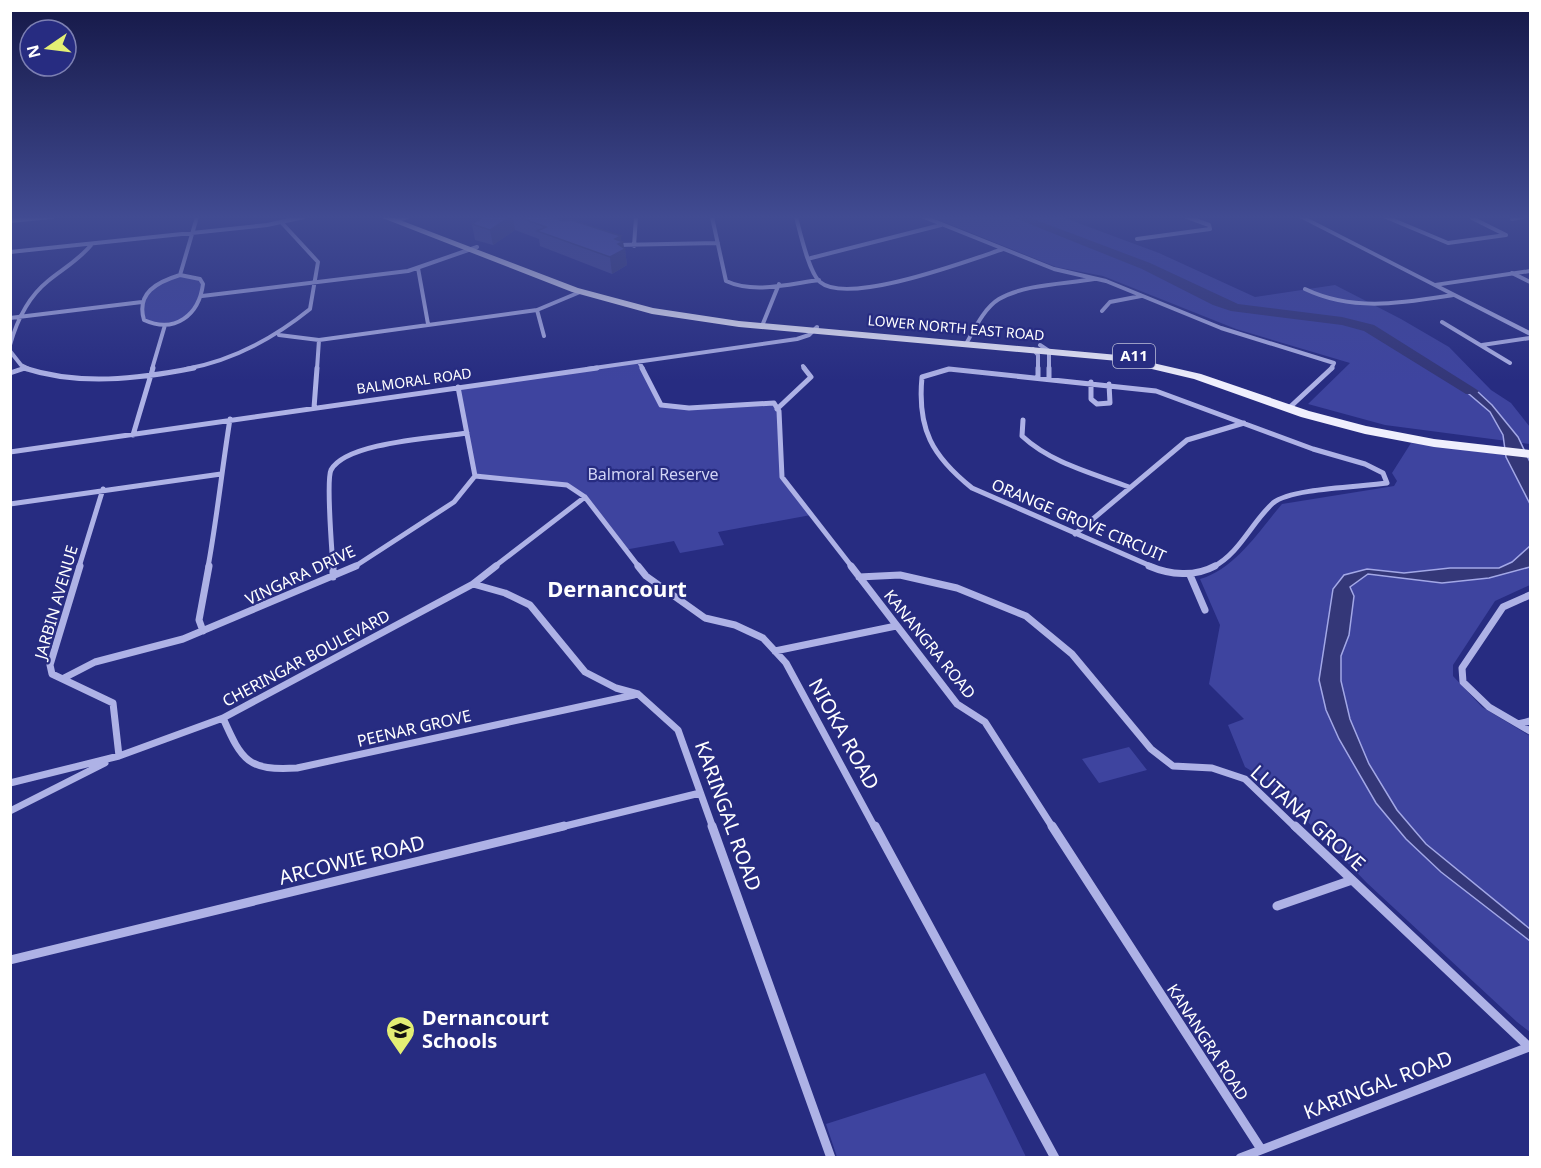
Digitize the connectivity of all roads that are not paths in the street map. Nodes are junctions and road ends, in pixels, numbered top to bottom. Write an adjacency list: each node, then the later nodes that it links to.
1 (64, 272): 30 (street)
2 (181, 272): 15 (street)
3 (317, 272): 18 (street)
4 (392, 272): 18 (street)
5 (419, 272): 33 (street)
6 (530, 272): 23 (main road, LOWER NORTH EAST ROAD / A11)
7 (539, 272): 34 (main road, LOWER NORTH EAST ROAD / A11)
8 (724, 272): 20 (street)
9 (816, 272): 17 (street)
10 (927, 272): 17 (street)
11 (1066, 272): 16 (street)
12 (1408, 272): 21 (street)
13 (1525, 272): 14 (street)
14 (1512, 273): 19 (street); 21 (street)
15 (180, 275): 25 (street); 27 (street)
16 (1098, 278): 26 (street); 41 (street)
17 (819, 281): 20 (street)
18 (316, 282): 25 (street); 37 (street)
19 (1530, 282)
20 (779, 284): 34 (street)
21 (1435, 285): 24 (street)
22 (1305, 289): 24 (street)
23 (580, 292): 28 (street); 34 (main road, LOWER NORTH EAST ROAD / A11)
24 (1453, 295): 39 (street)
25 (202, 296): 35 (street)
26 (1141, 296): 29 (street); 57 (street)
27 (142, 302): 30 (street); 35 (street)
28 (537, 310): 33 (street); 38 (street)
29 (1102, 311)
30 (18, 317): 31 (street); 42 (street)
31 (10, 318)
32 (1442, 322): 43 (street)
33 (428, 324): 40 (street)
34 (763, 324): 36 (main road, LOWER NORTH EAST ROAD / A11)
35 (165, 325): 51 (street)
36 (815, 329): 41 (main road, LOWER NORTH EAST ROAD / A11); 46 (street, BALMORAL ROAD)
37 (279, 335): 40 (street); 51 (street)
38 (544, 336)
39 (1530, 336): 43 (street)
40 (319, 340): 58 (street)
41 (966, 341): 44 (main road, LOWER NORTH EAST ROAD / A11)
42 (10, 345)
43 (1482, 345): 47 (street)
44 (1041, 348): 52 (street); 53 (street); 57 (main road, LOWER NORTH EAST ROAD / A11)
45 (10, 351): 49 (street)
46 (639, 362): 56 (street, BALMORAL ROAD); 59 (street)
47 (1510, 363)
48 (803, 366): 59 (street)
49 (25, 368): 50 (street); 51 (street)
50 (10, 373)
51 (150, 376): 64 (street)
52 (1038, 377): 53 (street, ORANGE GROVE CIRCUIT); 75 (street, ORANGE GROVE CIRCUIT)
53 (1049, 378): 54 (street, ORANGE GROVE CIRCUIT)
54 (1091, 382): 55 (street, ORANGE GROVE CIRCUIT); 55 (street)
55 (1109, 384): 62 (street, ORANGE GROVE CIRCUIT)
56 (458, 387): 58 (street, BALMORAL ROAD); 63 (street)
57 (1292, 406): 65 (main road, LOWER NORTH EAST ROAD / A11)
58 (314, 408): 60 (street, BALMORAL ROAD)
59 (777, 409): 78 (street, KANANGRA ROAD)
60 (230, 419): 64 (street, BALMORAL ROAD); 69 (street)
61 (1023, 420): 71 (street)
62 (1244, 423): 71 (street); 76 (street, ORANGE GROVE CIRCUIT)
63 (467, 433): 70 (street); 77 (street)
64 (133, 435): 67 (street, BALMORAL ROAD)
65 (1472, 445): 66 (main road, LOWER NORTH EAST ROAD / A11); 68 (main road, LOWER NORTH EAST ROAD / A11)
66 (1530, 449)
67 (10, 452)
68 (1530, 454)
69 (221, 474): 72 (street); 83 (street)
70 (475, 476): 73 (street, NIOKA ROAD); 77 (street, VINGARA DRIVE)
71 (1129, 487): 75 (street)
72 (103, 489): 74 (street); 85 (street, JARBIN AVENUE)
73 (585, 497): 79 (street, CHERINGAR BOULEVARD); 84 (street, NIOKA ROAD)
74 (10, 504)
75 (1075, 534): 76 (street, ORANGE GROVE CIRCUIT)
76 (1190, 575): 81 (street)
77 (333, 577): 83 (street, VINGARA DRIVE)
78 (859, 577): 82 (street, KANANGRA ROAD); 95 (street, LUTANA GROVE)
79 (473, 584): 86 (street, KARINGAL ROAD); 87 (street, CHERINGAR BOULEVARD)
80 (1530, 595): 89 (street)
81 (1205, 610)
82 (896, 626): 84 (street); 99 (street, KANANGRA ROAD)
83 (203, 631): 85 (street, VINGARA DRIVE)
84 (775, 651): 101 (street, NIOKA ROAD)
85 (64, 678): 91 (street, JARBIN AVENUE)
86 (638, 694): 87 (street, PEENAR GROVE); 93 (street, KARINGAL ROAD)
87 (223, 718): 91 (street, CHERINGAR BOULEVARD)
88 (1530, 721): 89 (street)
89 (1517, 725): 90 (street)
90 (1530, 731)
91 (119, 756): 92 (street, CHERINGAR BOULEVARD); 94 (street)
92 (10, 783)
93 (700, 793): 97 (street, ARCOWIE ROAD); 100 (street, KARINGAL ROAD)
94 (10, 811)
95 (1352, 880): 96 (street); 98 (street, LUTANA GROVE)
96 (1277, 906)
97 (10, 960)
98 (1530, 1047): 99 (street, KARINGAL ROAD)
99 (1261, 1149): 102 (street, KARINGAL ROAD)
100 (831, 1158)
101 (1055, 1158)
102 (1240, 1158)

